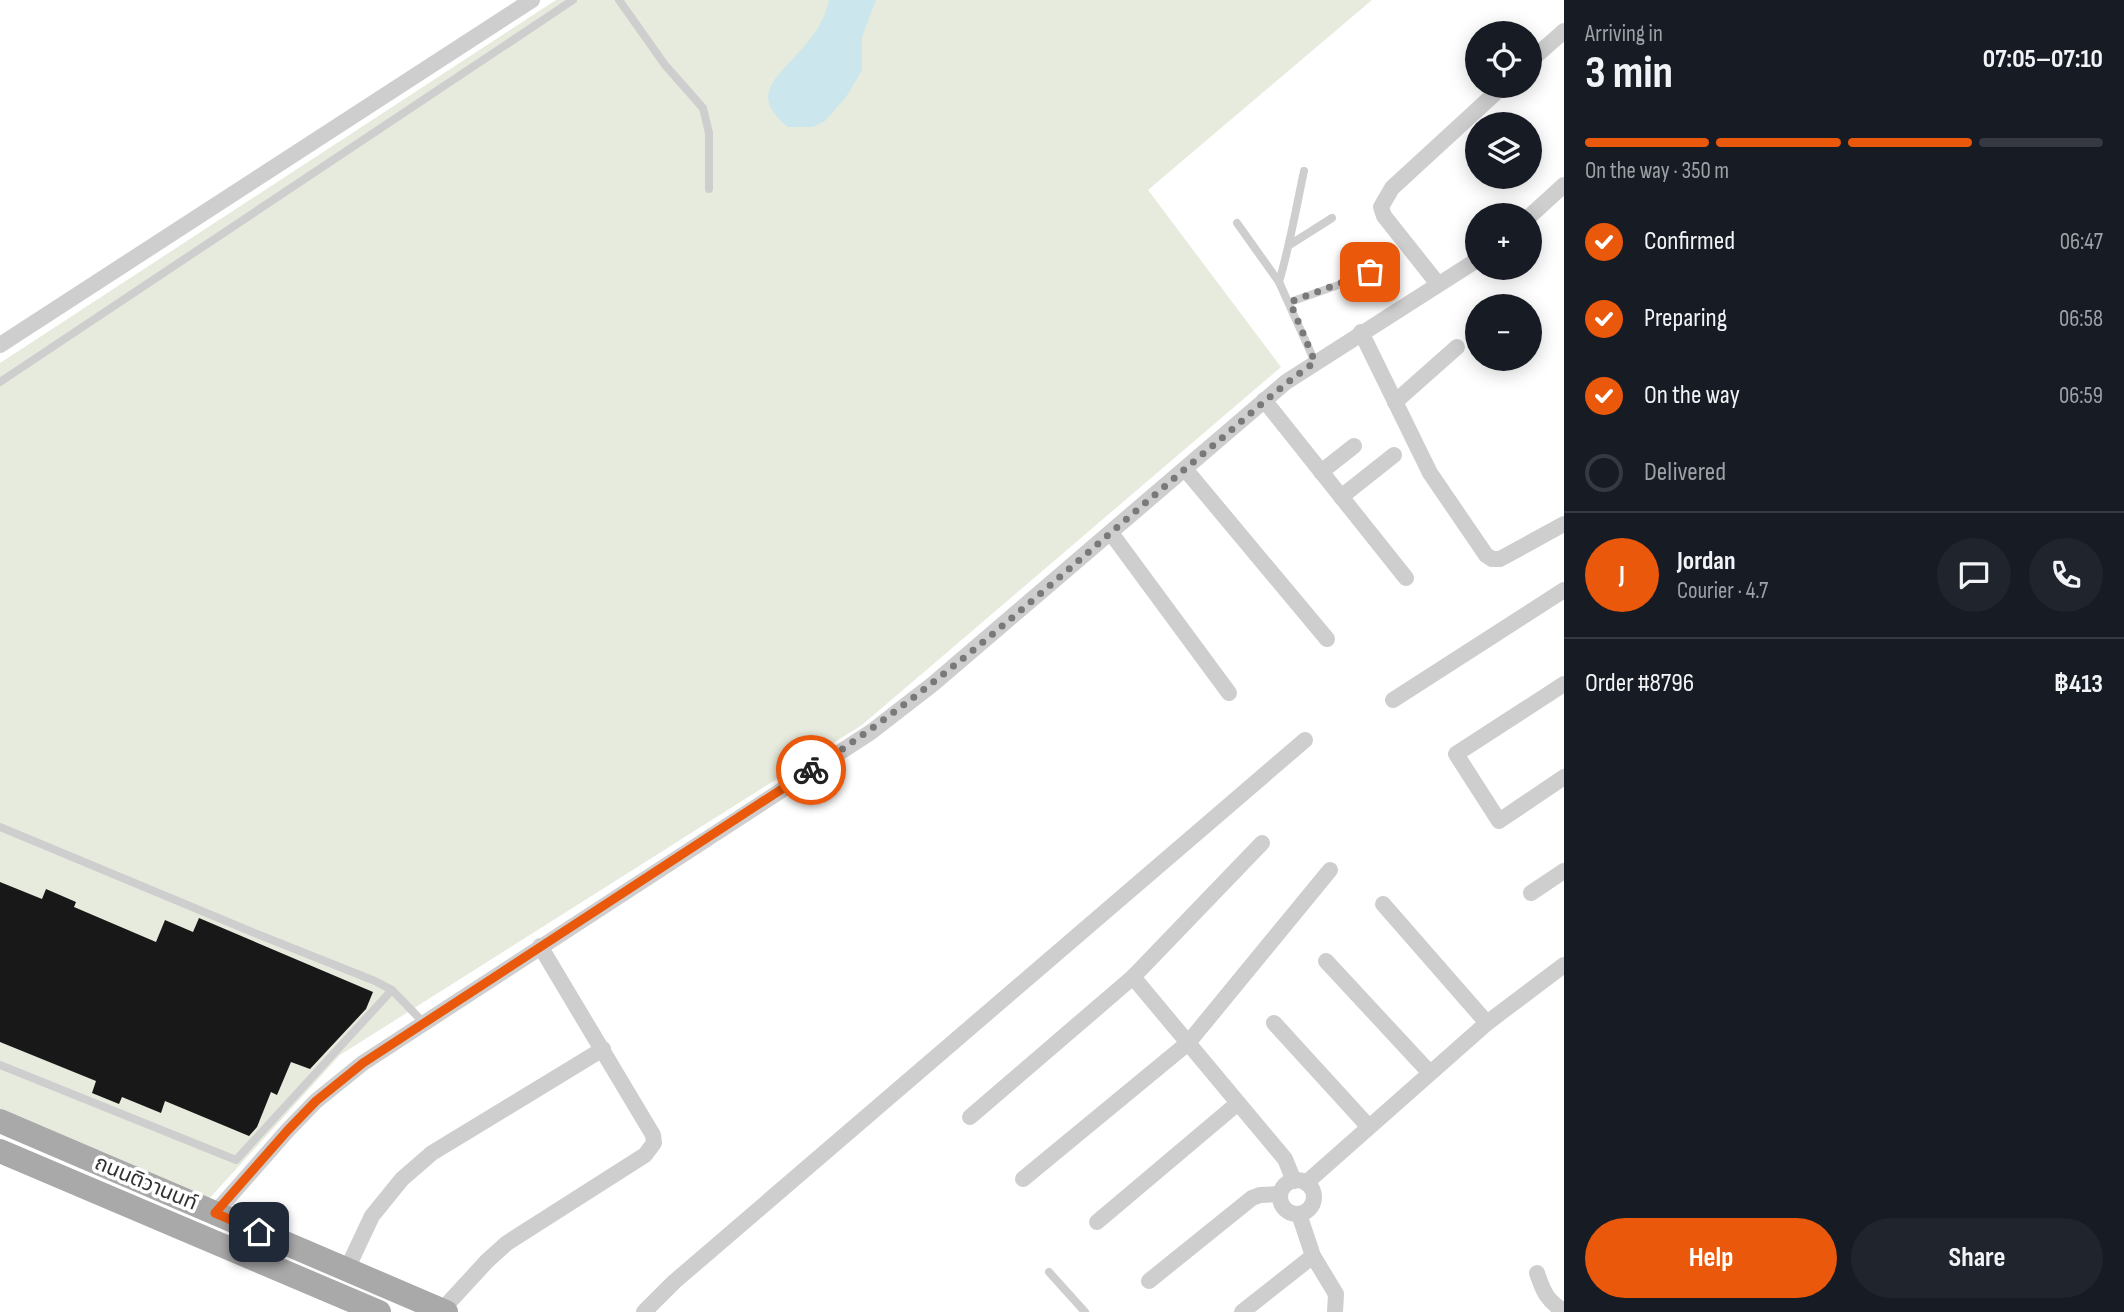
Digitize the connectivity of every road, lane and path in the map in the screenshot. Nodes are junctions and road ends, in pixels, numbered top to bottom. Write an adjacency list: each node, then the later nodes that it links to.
1 (532, 0): 20 (street)
2 (573, 0): 23 (lane)
3 (619, 0): 9 (lane)
4 (1564, 31): 5 (street)
5 (1542, 50)
6 (1490, 98): 17 (street)
7 (1304, 171): 13 (lane)
8 (1564, 185): 10 (street)
9 (709, 189)
10 (1542, 205)
11 (1332, 218): 13 (lane)
12 (1237, 223): 16 (lane)
13 (1291, 244): 16 (lane)
14 (1389, 263): 18 (lane)
15 (1465, 267): 17 (street)
16 (1279, 282): 18 (lane)
17 (1438, 284): 19 (street)
18 (1290, 302): 22 (lane)
19 (1361, 332): 22 (street); 25 (street)
20 (0, 345)
21 (1457, 347): 25 (street)
22 (1315, 362): 24 (street)
23 (0, 382)
24 (1264, 400): 28 (street); 29 (street)
25 (1395, 402): 31 (street)
26 (1354, 446): 29 (street)
27 (1394, 455): 30 (street)
28 (1185, 469): 32 (street); 35 (street)
29 (1321, 472): 30 (street)
30 (1341, 497): 33 (street)
31 (1564, 524)
32 (1111, 533): 37 (street); 47 (street)
33 (1406, 578)
34 (1564, 590): 38 (street)
35 (1327, 639)
36 (1564, 684): 40 (street)
37 (1229, 692)
38 (1393, 700)
39 (1305, 740): 80 (street)
40 (1564, 777)
41 (0, 827): 51 (lane)
42 (1262, 843): 50 (street)
43 (1330, 870): 55 (street)
44 (1564, 871): 45 (street)
45 (1531, 893)
46 (1383, 904): 54 (street)
47 (540, 946): 52 (street); 56 (street)
48 (1326, 961): 59 (street)
49 (1564, 965): 54 (street)
50 (1133, 977): 55 (street); 62 (street)
51 (391, 990): 52 (lane); 58 (lane)
52 (423, 1022): 69 (street)
53 (1274, 1023): 64 (street)
54 (1487, 1023): 59 (street)
55 (1188, 1043): 61 (street); 66 (street)
56 (603, 1049): 73 (street); 77 (street)
57 (0, 1065): 58 (lane)
58 (12, 1070): 60 (lane)
59 (1430, 1073): 64 (street)
60 (0, 1075)
61 (1238, 1103): 67 (street); 71 (street)
62 (970, 1117)
63 (0, 1121): 69 (main road, ถนนติวานนท์)
64 (1369, 1127): 67 (street)
65 (0, 1151): 79 (main road, ถนนติวานนท์)
66 (1023, 1179)
67 (1300, 1182): 68 (street); 70 (street)
68 (1280, 1194): 70 (street); 76 (street)
69 (215, 1213): 73 (main road, ถนนติวานนท์)
70 (1299, 1214): 72 (street)
71 (1097, 1223)
72 (1313, 1256): 82 (street); 83 (street)
73 (348, 1269): 77 (main road, ถนนติวานนท์)
74 (1049, 1272): 81 (lane)
75 (1536, 1273): 78 (street)
76 (1149, 1281)
77 (444, 1311)
78 (1564, 1311)
79 (379, 1312)
80 (644, 1312)
81 (1085, 1312)
82 (1242, 1312)
83 (1335, 1312)

